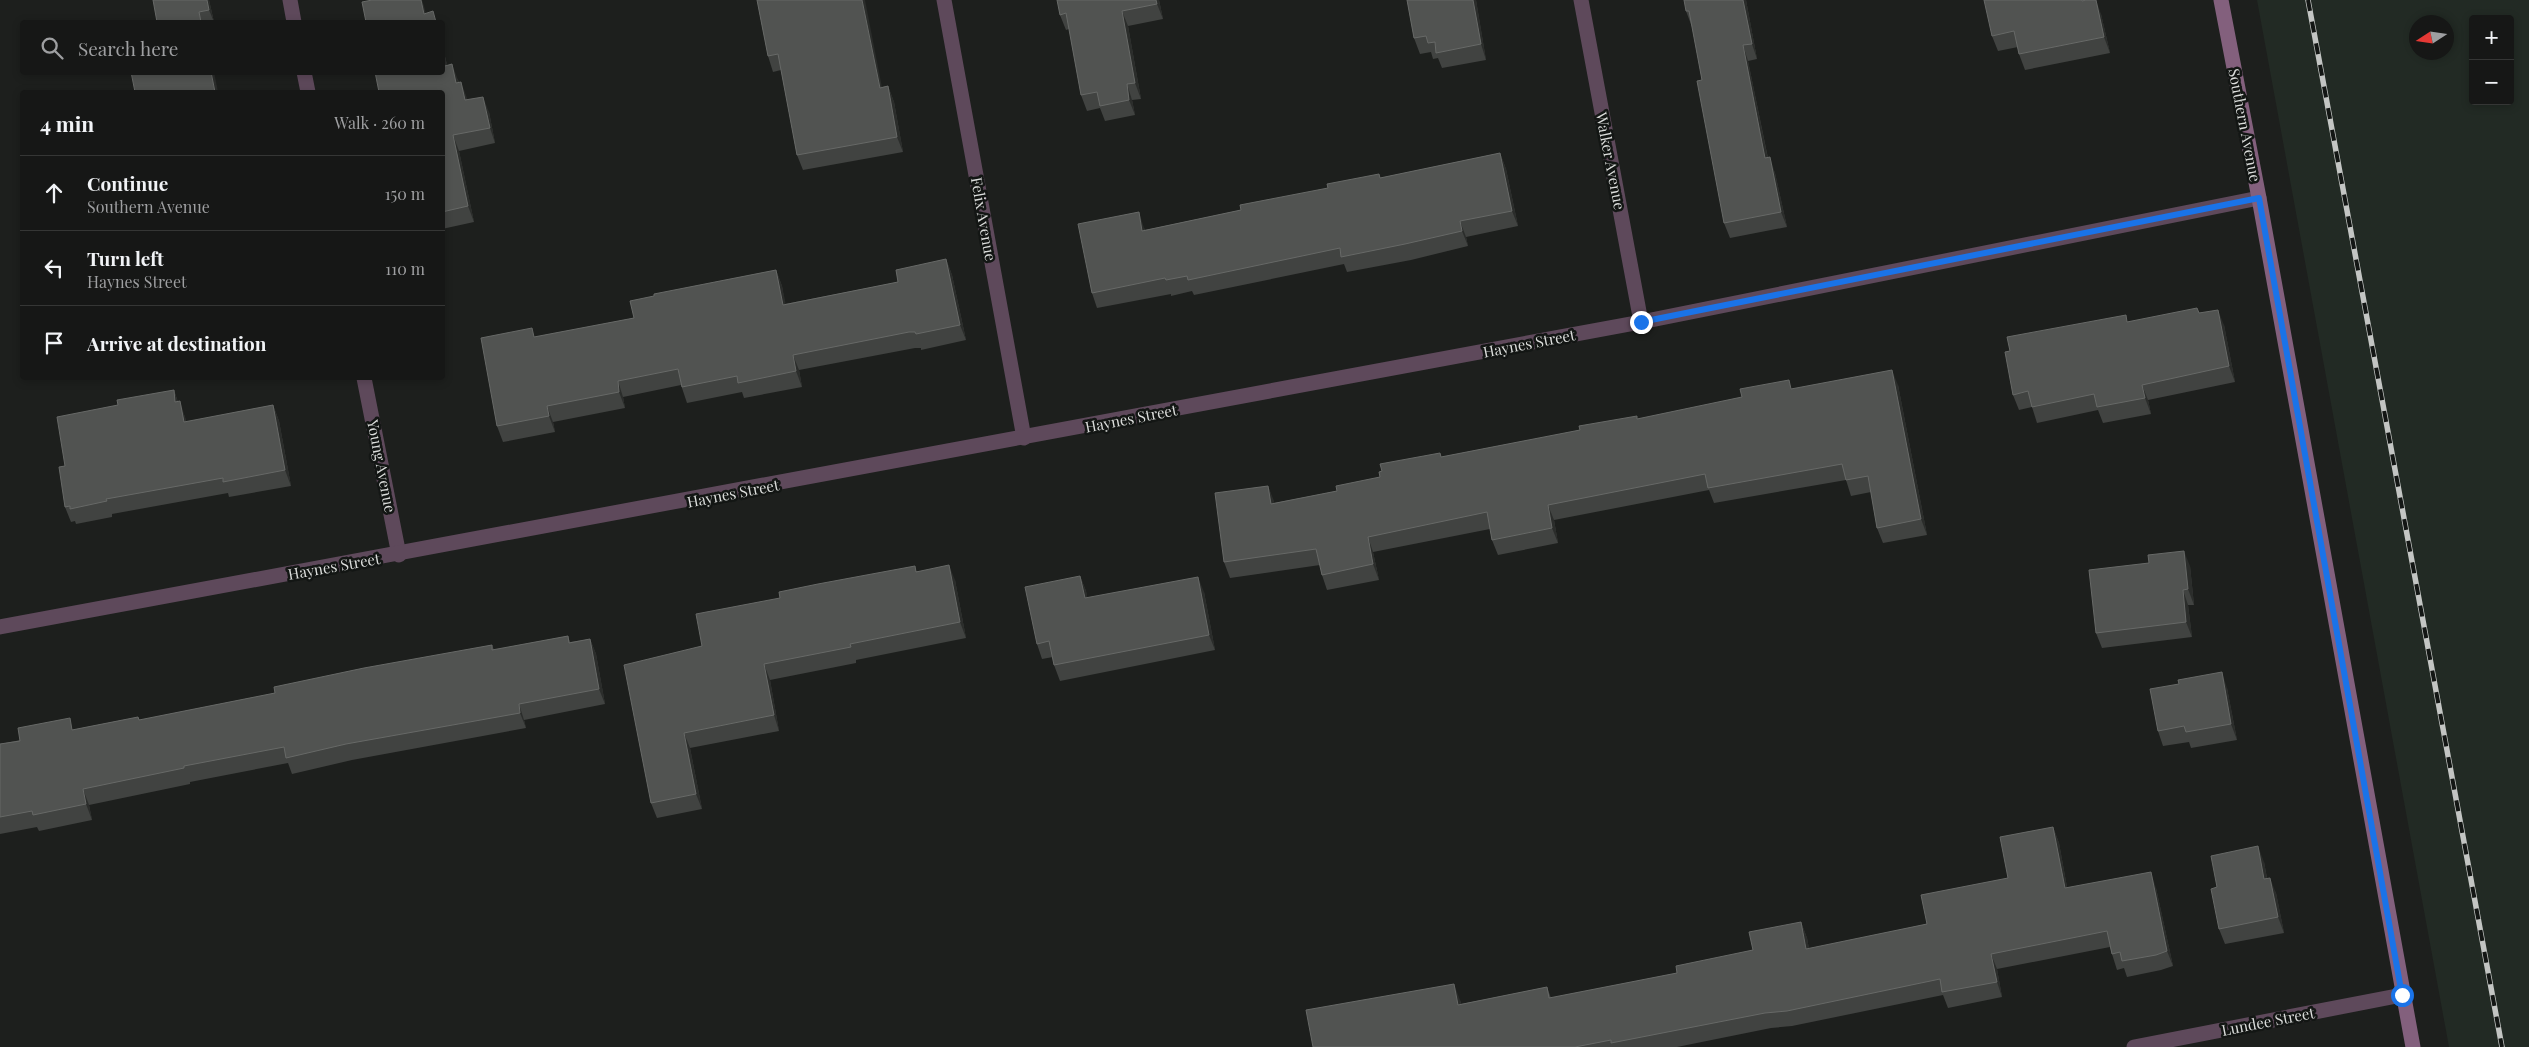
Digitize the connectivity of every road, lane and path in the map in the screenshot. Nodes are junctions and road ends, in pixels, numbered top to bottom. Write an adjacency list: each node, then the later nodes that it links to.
1 (290, 0): 5 (street)
2 (944, 0): 11 (street, Felix Avenue)
3 (1581, 0): 9 (street, Walker Avenue)
4 (2221, 0): 8 (main road, Southern Avenue)
5 (294, 20)
6 (305, 75): 7 (street)
7 (308, 90)
8 (2259, 198): 9 (street, Haynes Street); 14 (main road, Southern Avenue)
9 (1641, 322): 11 (street, Haynes Street)
10 (364, 380): 12 (street, Young Avenue)
11 (1024, 438): 12 (street, Haynes Street)
12 (399, 554): 13 (street, Haynes Street)
13 (0, 627)
14 (2402, 995): 15 (street, Lundee Street); 16 (main road, Southern Avenue)
15 (2134, 1047)
16 (2413, 1047)

